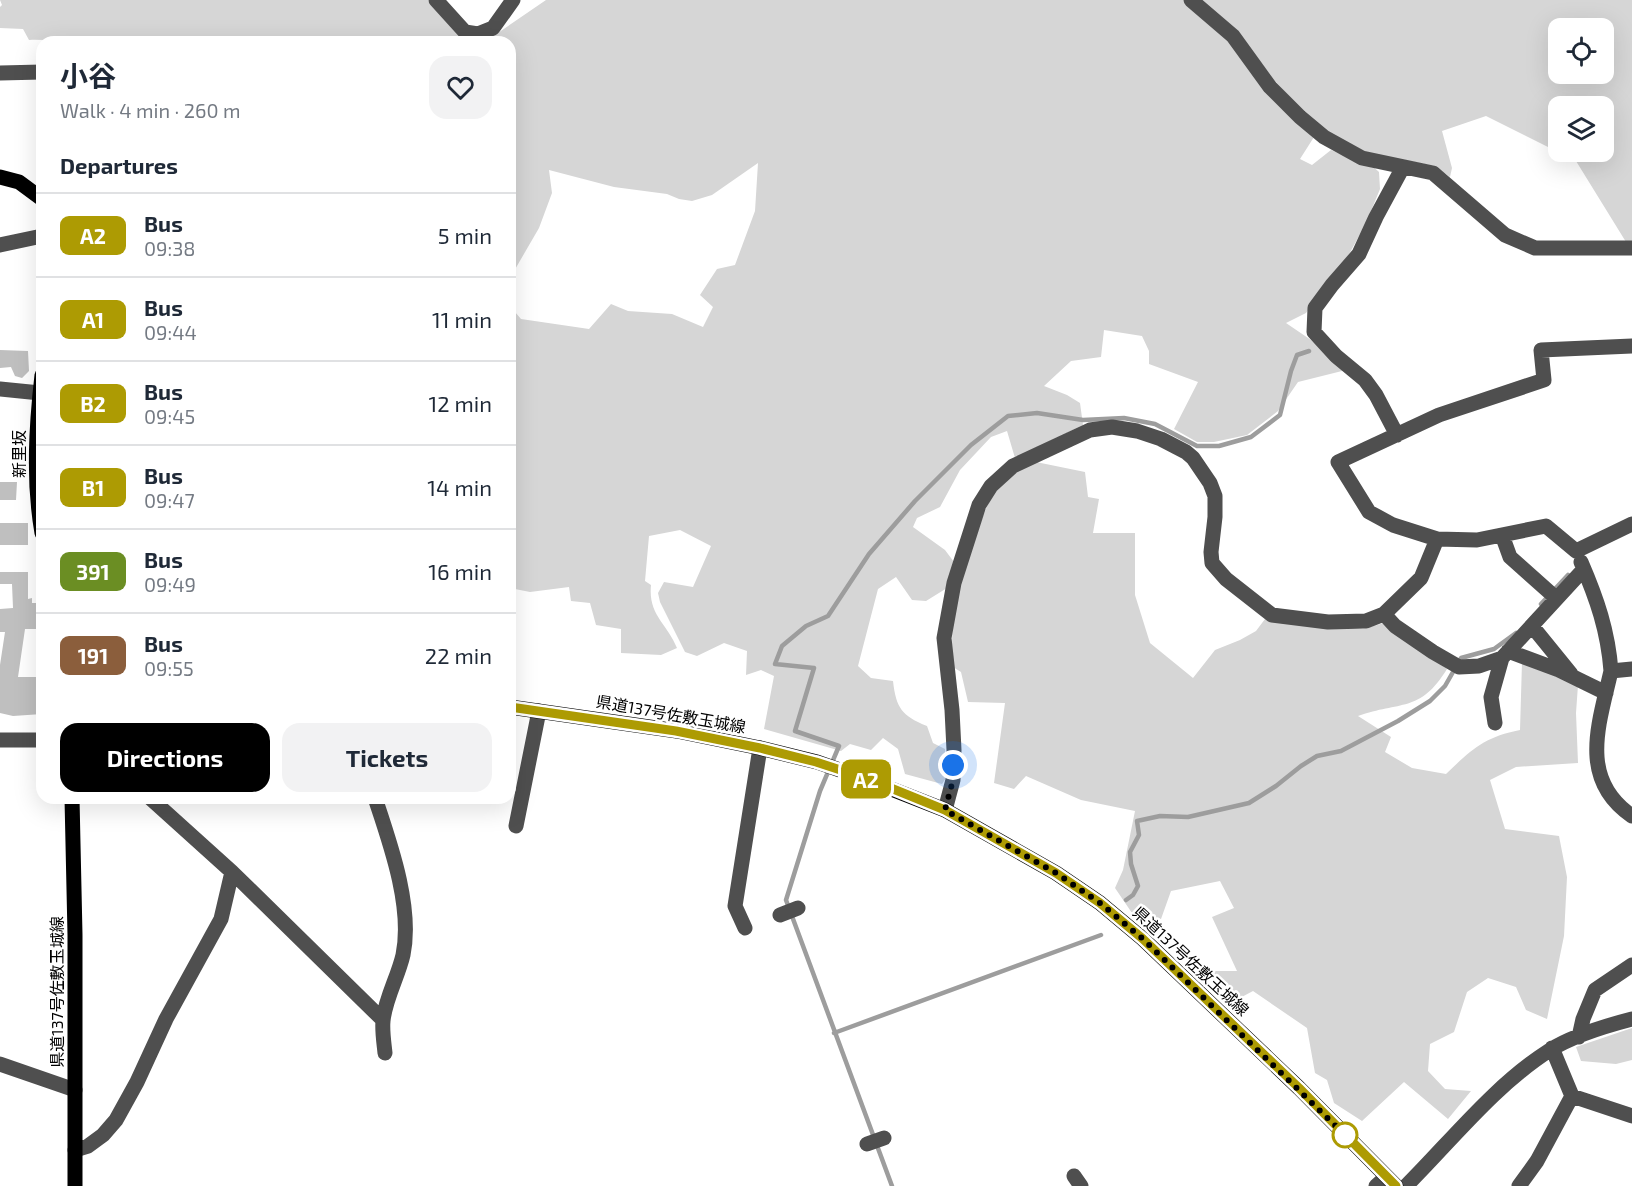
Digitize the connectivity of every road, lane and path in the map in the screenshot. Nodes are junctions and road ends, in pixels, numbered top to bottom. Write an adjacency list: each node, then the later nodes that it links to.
1 (436, 0): 2 (street)
2 (513, 0)
3 (1191, 0): 6 (street)
4 (36, 72): 5 (street)
5 (0, 73)
6 (1403, 167): 11 (street); 15 (street)
7 (0, 177): 8 (main road)
8 (36, 195)
9 (36, 237): 10 (street)
10 (0, 245)
11 (1632, 248)
12 (1632, 346): 15 (street)
13 (0, 389): 14 (street)
14 (36, 393)
15 (1397, 435): 18 (street)
16 (1632, 524): 19 (street)
17 (1502, 535): 18 (street); 19 (street); 21 (street)
18 (1437, 539): 22 (street)
19 (1576, 552): 20 (street)
20 (1584, 569): 21 (street); 26 (street)
21 (1552, 594): 23 (street)
22 (1384, 614): 24 (street); 38 (street)
23 (1532, 626): 24 (street); 27 (street)
24 (1505, 654): 27 (street); 31 (street)
25 (1632, 669): 26 (street)
26 (1611, 671): 28 (street)
27 (1573, 677): 28 (street)
28 (1606, 693): 39 (street)
29 (516, 708): 30 (main road, 県道137号佐敷玉城線)
30 (539, 711): 34 (main road, 県道137号佐敷玉城線); 40 (street)
31 (1495, 723)
32 (0, 740): 33 (street)
33 (36, 740)
34 (760, 748): 38 (main road, 県道137号佐敷玉城線); 44 (street)
35 (72, 804): 52 (main road, 県道137号佐敷玉城線)
36 (157, 804): 41 (street)
37 (377, 804): 47 (street)
38 (945, 810): 58 (main road, 県道137号佐敷玉城線)
39 (1632, 816)
40 (516, 826)
41 (232, 872): 47 (street); 57 (street)
42 (798, 908): 43 (street)
43 (780, 915)
44 (745, 928)
45 (1632, 965): 48 (street)
46 (1632, 1018): 48 (street)
47 (383, 1020): 50 (street)
48 (1579, 1036): 49 (street)
49 (1552, 1048): 53 (street); 60 (street)
50 (385, 1053)
51 (0, 1064): 52 (street)
52 (75, 1090): 57 (main road, 県道137号佐敷玉城線)
53 (1572, 1096): 54 (street); 61 (street)
54 (1632, 1116)
55 (884, 1138): 56 (street)
56 (868, 1144)
57 (75, 1150): 59 (main road, 県道137号佐敷玉城線)
58 (1386, 1183)
59 (75, 1186)
60 (1406, 1186)
61 (1519, 1186)

